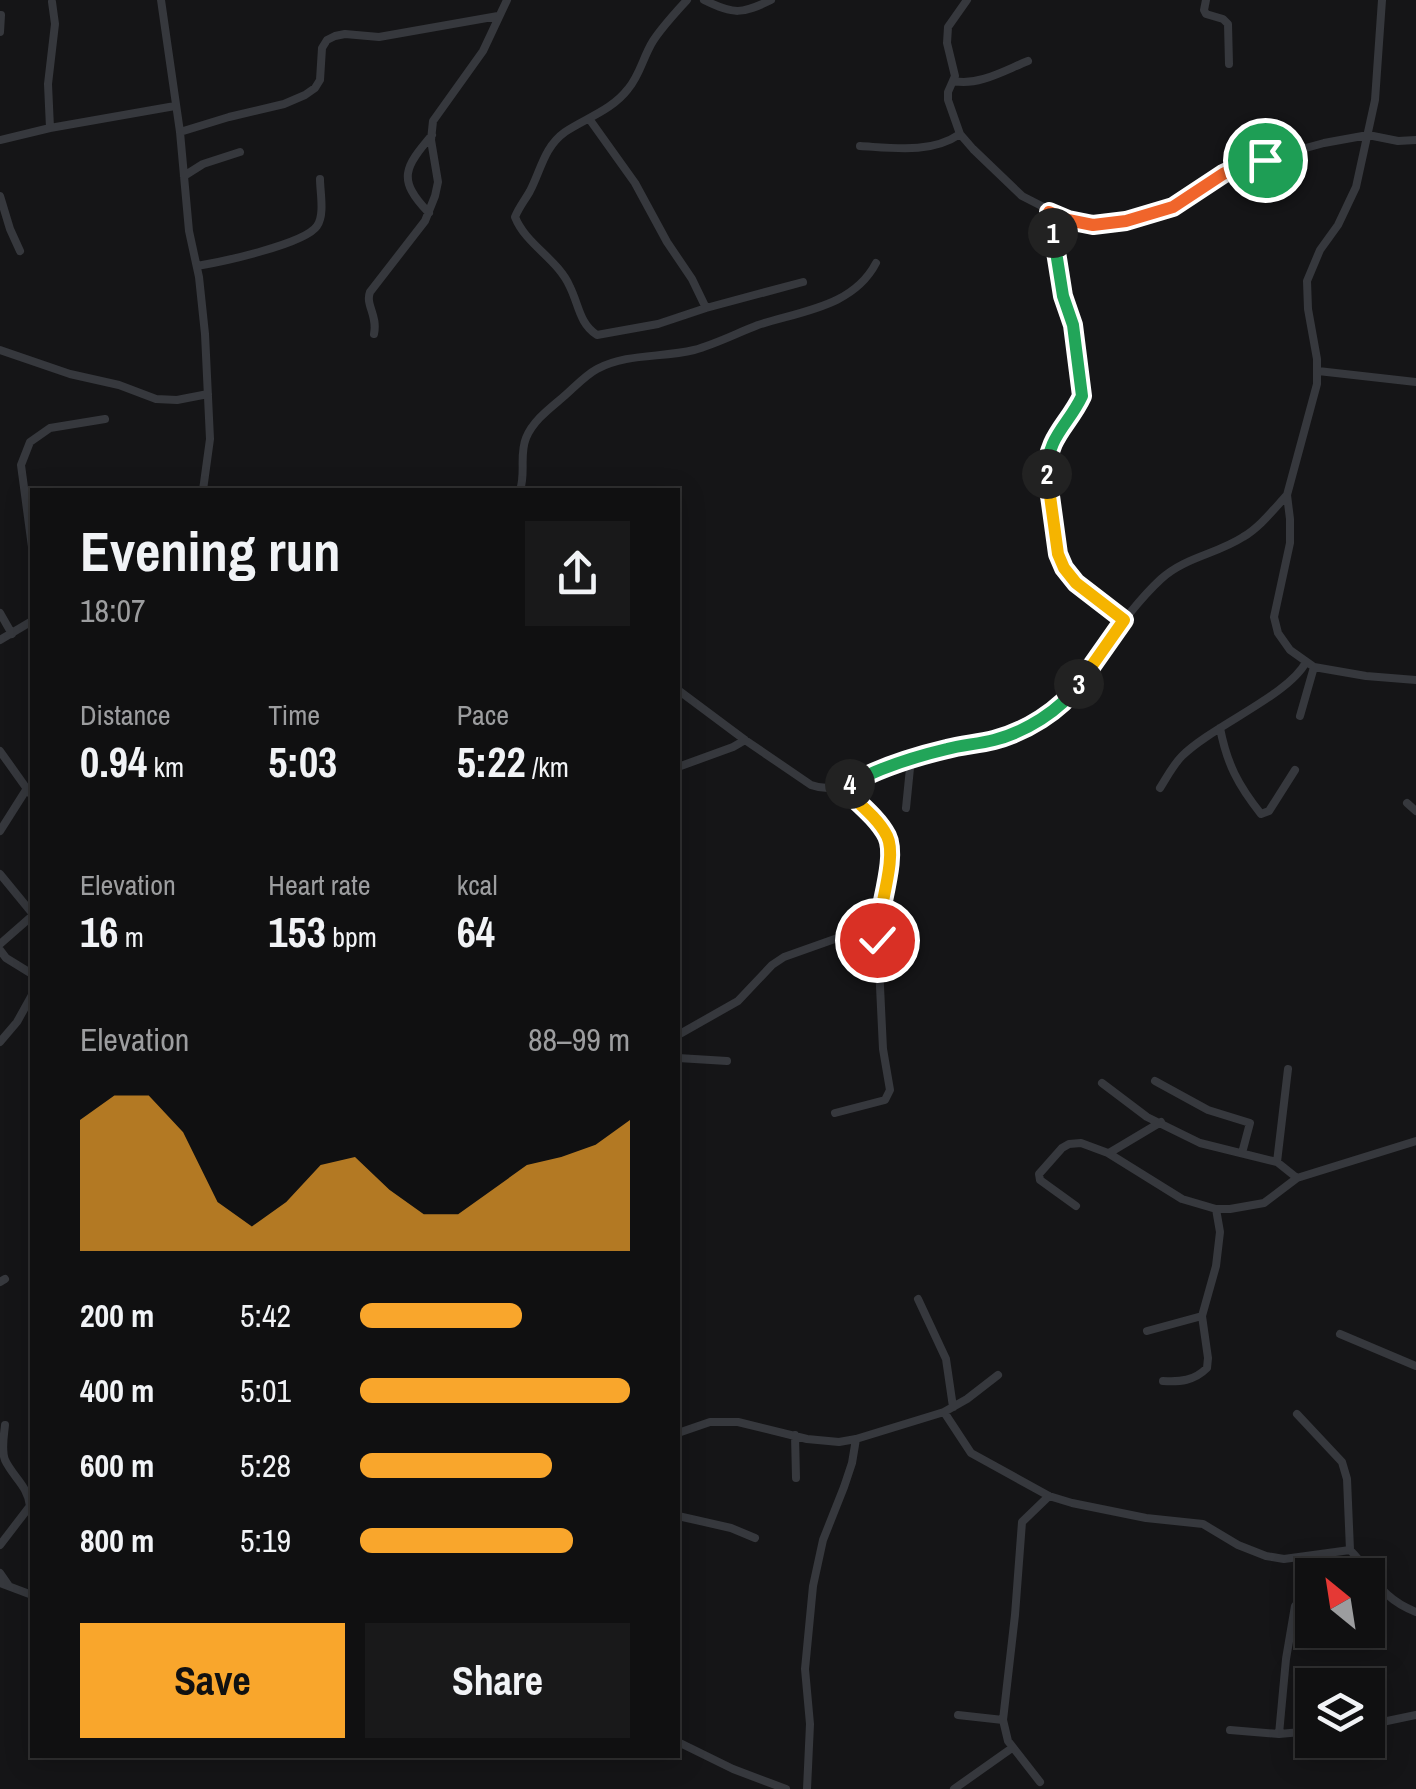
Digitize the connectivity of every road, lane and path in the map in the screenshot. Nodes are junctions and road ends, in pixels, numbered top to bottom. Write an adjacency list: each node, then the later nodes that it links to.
1 (161, 0): 16 (street)
2 (507, 0): 11 (street)
3 (687, 0): 17 (street)
4 (704, 0): 5 (street)
5 (771, 0)
6 (967, 0): 15 (street)
7 (1206, 0): 14 (street)
8 (1382, 0): 22 (street)
9 (52, 2): 18 (street)
10 (1, 14): 12 (street)
11 (498, 16): 19 (street); 20 (street)
12 (0, 32)
13 (1028, 61): 15 (street)
14 (1229, 64)
15 (954, 81): 21 (street)
16 (176, 106): 18 (street); 19 (street)
17 (590, 120): 36 (street); 36 (street)
18 (50, 128): 23 (street)
19 (180, 132): 27 (street)
20 (432, 134): 30 (street); 30 (street)
21 (960, 134): 25 (street); 31 (street)
22 (1368, 135): 24 (street); 31 (street); 39 (street)
23 (0, 140)
24 (1416, 140)
25 (860, 146)
26 (240, 152): 27 (street)
27 (184, 176): 34 (street)
28 (320, 178): 34 (street)
29 (0, 196): 32 (street)
30 (429, 212): 37 (street)
31 (1049, 212): 48 (street)
32 (20, 251)
33 (876, 264): 44 (street)
34 (197, 266): 41 (street)
35 (803, 282): 36 (street)
36 (706, 308)
37 (374, 334)
38 (0, 350): 41 (street)
39 (1318, 370): 40 (street); 45 (street)
40 (1416, 382)
41 (208, 394): 43 (street)
42 (105, 419): 46 (street)
43 (203, 488)
44 (521, 488)
45 (1287, 495): 48 (street); 52 (street)
46 (30, 515)
47 (0, 613): 50 (street)
48 (1124, 620): 60 (street)
49 (30, 622): 50 (street)
50 (12, 634): 51 (street)
51 (0, 640)
52 (1310, 664): 53 (street); 56 (street); 57 (street)
53 (1416, 680): 54 (street)
54 (1416, 691)
55 (680, 692): 58 (street)
56 (1300, 716)
57 (1220, 728): 62 (street); 64 (street)
58 (744, 740): 61 (street); 63 (street)
59 (0, 751): 65 (street)
60 (911, 758): 63 (street); 67 (street)
61 (680, 766)
62 (1295, 770)
63 (843, 788): 73 (street)
64 (1160, 788)
65 (30, 793): 69 (street)
66 (1407, 803): 68 (street)
67 (906, 808)
68 (1416, 811)
69 (0, 831)
70 (0, 874): 71 (street)
71 (30, 912)
72 (30, 916): 74 (street)
73 (877, 924): 77 (street); 84 (street)
74 (0, 947): 75 (street)
75 (30, 973)
76 (30, 999): 78 (street)
77 (680, 1034)
78 (0, 1042)
79 (680, 1058): 80 (street)
80 (727, 1061)
81 (1288, 1069): 89 (street)
82 (1155, 1081): 88 (street)
83 (1102, 1083): 85 (street)
84 (836, 1113)
85 (1161, 1122): 87 (street); 88 (street)
86 (1416, 1142): 90 (street)
87 (1108, 1153): 91 (street); 92 (street)
88 (1242, 1154): 89 (street)
89 (1277, 1162): 90 (street)
90 (1298, 1178): 92 (street)
91 (1076, 1206)
92 (1216, 1209): 94 (street)
93 (918, 1299): 100 (street)
94 (1202, 1316): 95 (street); 99 (street)
95 (1147, 1331)
96 (1340, 1334): 97 (street)
97 (1416, 1366)
98 (998, 1375): 100 (street)
99 (1163, 1380)
100 (948, 1410): 105 (street); 107 (street)
101 (1297, 1414): 111 (street)
102 (3, 1430): 110 (street)
103 (680, 1432): 104 (street)
104 (796, 1435): 105 (street); 106 (street)
105 (856, 1439): 130 (street)
106 (796, 1478)
107 (1050, 1496): 111 (street); 121 (street)
108 (680, 1516): 109 (street)
109 (755, 1538)
110 (0, 1544)
111 (1350, 1550): 112 (street)
112 (1355, 1558)
113 (0, 1573): 114 (street)
114 (4, 1584): 116 (street)
115 (1385, 1594): 118 (street)
116 (30, 1595)
117 (1295, 1605): 125 (street)
118 (1416, 1612)
119 (1416, 1715): 122 (street)
120 (958, 1716): 121 (street)
121 (1003, 1720): 127 (street)
122 (1385, 1721)
123 (1230, 1730): 125 (street)
124 (1295, 1733): 125 (street)
125 (1279, 1734)
126 (680, 1743): 129 (street)
127 (1012, 1748): 128 (street); 131 (street)
128 (1040, 1782)
129 (786, 1789)
130 (807, 1789)
131 (954, 1789)

